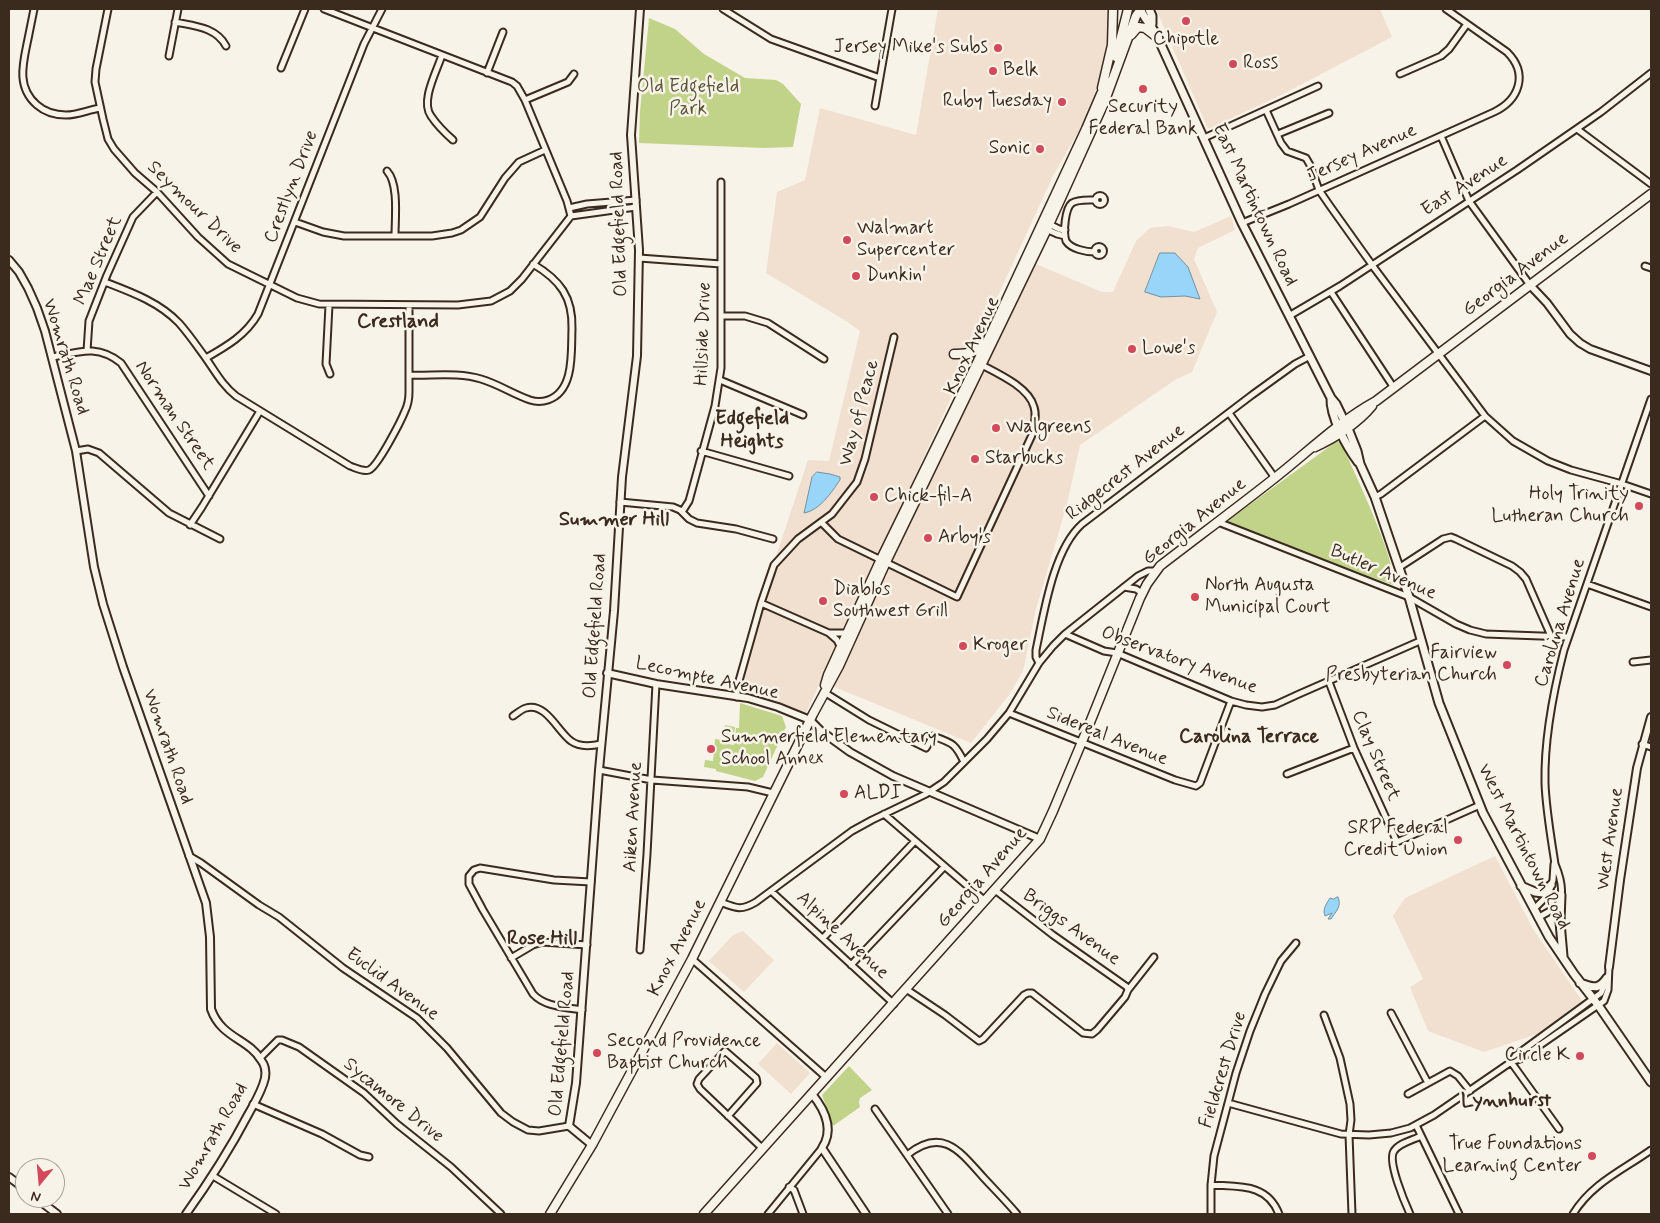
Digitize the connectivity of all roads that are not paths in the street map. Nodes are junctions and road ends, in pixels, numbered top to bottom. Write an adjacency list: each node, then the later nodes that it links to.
1 (34, 9): 37 (street)
2 (108, 9): 37 (street, Seymour Drive)
3 (178, 9): 17 (street)
4 (305, 9): 27 (street)
5 (324, 9): 20 (street)
6 (382, 9): 20 (street, Crestlyn Drive)
7 (640, 9): 54 (street, Old Edgefield Road)
8 (723, 9): 16 (street)
9 (736, 9): 16 (street)
10 (892, 9): 32 (street)
11 (1114, 9): 34 (main road)
12 (1128, 9): 34 (main road, Knox Avenue)
13 (1141, 9): 18 (main road, East Martintown Road); 22 (main road, Knox Avenue)
14 (1149, 9): 18 (main road, East Martintown Road)
15 (1446, 9): 19 (street, Jersey Avenue)
16 (731, 14): 32 (street)
17 (175, 22): 24 (street); 26 (street)
18 (1152, 24): 23 (main road, East Martintown Road)
19 (1467, 24): 31 (street); 42 (street, Jersey Avenue)
20 (372, 28): 25 (street); 57 (street, Crestlyn Drive)
21 (502, 32): 28 (street)
22 (1129, 36): 23 (main road); 59 (main road, Knox Avenue)
23 (1158, 38): 43 (main road, East Martintown Road)
24 (226, 46)
25 (442, 55): 28 (street); 44 (street)
26 (169, 56)
27 (281, 68)
28 (487, 72): 35 (street)
29 (1651, 73): 40 (street, East Avenue)
30 (574, 74): 35 (street)
31 (1400, 74)
32 (880, 78): 36 (street)
33 (1318, 86): 38 (street)
34 (1101, 94): 59 (main road, Knox Avenue)
35 (525, 100): 45 (street)
36 (875, 106)
37 (100, 108): 50 (street, Seymour Drive)
38 (1266, 110): 41 (street); 43 (street)
39 (1329, 113): 41 (street)
40 (1577, 129): 48 (street); 53 (street, East Avenue)
41 (1278, 134): 49 (street)
42 (1441, 136): 49 (street, Jersey Avenue); 53 (street)
43 (1204, 138): 58 (main road, East Martintown Road)
44 (453, 140)
45 (545, 150): 55 (street); 61 (street)
46 (387, 171): 61 (street)
47 (721, 182): 66 (street, Hillside Drive)
48 (1651, 184)
49 (1319, 190): 58 (street, Jersey Avenue); 67 (street)
50 (157, 192): 68 (street, Mae Street); 69 (street, Seymour Drive)
51 (1651, 194): 70 (main road, Georgia Avenue)
52 (1095, 200): 60 (street)
53 (1469, 201): 67 (street, East Avenue); 70 (street)
54 (636, 204): 55 (street); 56 (street); 63 (street, Old Edgefield Road)
55 (569, 208): 56 (street)
56 (571, 216): 65 (street, Seymour Drive)
57 (295, 222): 61 (street); 69 (street, Crestlyn Drive)
58 (1242, 223): 75 (main road, East Martintown Road)
59 (1045, 225): 60 (street); 77 (main road, Knox Avenue); 85 (main road, Knox Avenue)
60 (1065, 233): 62 (street)
61 (395, 236)
62 (1095, 252)
63 (639, 258): 66 (street); 105 (street, Old Edgefield Road)
64 (9, 260): 82 (street, Womrath Road)
65 (534, 264): 73 (street, Seymour Drive); 88 (street)
66 (722, 264): 74 (street, Hillside Drive)
67 (1372, 265): 71 (street, East Avenue); 79 (street)
68 (105, 282): 78 (street, Mae Street); 83 (street)
69 (269, 285): 72 (street, Seymour Drive); 83 (street, Crestlyn Drive)
70 (1530, 285): 79 (main road, Georgia Avenue); 86 (street)
71 (1331, 292): 75 (street, East Avenue); 90 (street)
72 (329, 305): 73 (street, Seymour Drive); 87 (street)
73 (409, 305): 88 (street)
74 (722, 316): 84 (street); 89 (street, Hillside Drive)
75 (1289, 316): 81 (main road, East Martintown Road)
76 (894, 337): 108 (street, Way of Peace)
77 (988, 339): 80 (main road); 85 (main road, Knox Avenue)
78 (87, 350): 82 (street, Norman Street); 103 (street, Norman Street)
79 (1439, 353): 90 (main road, Georgia Avenue); 95 (street)
80 (954, 354)
81 (1310, 356): 93 (street, Ridgecrest Avenue); 96 (main road, East Martintown Road)
82 (52, 358): 97 (street, Womrath Road)
83 (206, 358): 92 (street)
84 (824, 359)
85 (979, 364): 112 (main road, Knox Avenue); 112 (street)
86 (1651, 371)
87 (330, 374)
88 (409, 376): 92 (street)
89 (720, 380): 94 (street); 98 (street, Hillside Drive)
90 (1394, 388): 96 (main road, Georgia Avenue)
91 (1651, 399): 101 (street, Carolina Avenue)
92 (260, 411): 103 (street)
93 (1229, 412): 100 (street); 131 (street, Ridgecrest Avenue)
94 (803, 415)
95 (1486, 416): 101 (street); 104 (street)
96 (1343, 426): 100 (main road, Georgia Avenue); 104 (main road, West Martintown Road)
97 (76, 451): 109 (street); 157 (street, Womrath Road)
98 (702, 451): 99 (street); 106 (street, Hillside Drive)
99 (789, 476)
100 (1275, 478): 107 (main road, Georgia Avenue)
101 (1622, 484): 102 (street); 115 (street, Carolina Avenue)
102 (1651, 494)
103 (209, 496): 109 (street)
104 (1375, 497): 113 (main road, West Martintown Road)
105 (620, 502): 106 (street); 132 (street, Old Edgefield Road)
106 (682, 512): 110 (street)
107 (1217, 521): 114 (main road, Georgia Avenue); 118 (street, Butler Avenue)
108 (821, 522): 112 (street); 119 (street, Way of Peace)
109 (190, 525): 111 (street)
110 (773, 539)
111 (220, 540)
112 (883, 560): 122 (main road, Knox Avenue); 135 (main road, Knox Avenue)
113 (1400, 567): 118 (main road, West Martintown Road); 124 (street)
114 (1157, 571): 116 (street); 117 (main road, Georgia Avenue)
115 (1587, 584): 120 (street); 125 (street, Carolina Avenue)
116 (1124, 588): 117 (street); 123 (street)
117 (1142, 593): 128 (main road, Georgia Avenue)
118 (1409, 597): 124 (street, Butler Avenue); 126 (main road, West Martintown Road)
119 (761, 603): 121 (street); 136 (street, Way of Peace)
120 (1651, 607)
121 (829, 633): 122 (street); 127 (street)
122 (848, 633): 127 (main road, Knox Avenue)
123 (1065, 634): 128 (street, Observatory Avenue); 131 (street)
124 (1551, 636): 125 (street, Butler Avenue)
125 (1568, 637): 158 (street, Carolina Avenue)
126 (1420, 641): 133 (street, Observatory Avenue); 153 (main road, West Martintown Road)
127 (841, 648): 135 (main road, Knox Avenue)
128 (1117, 653): 137 (street, Observatory Avenue); 143 (main road, Georgia Avenue)
129 (1651, 660): 130 (street)
130 (1633, 662)
131 (1039, 663): 138 (street)
132 (607, 673): 134 (street, Lecompte Avenue); 142 (street, Old Edgefield Road)
133 (1328, 682): 137 (street, Observatory Avenue); 146 (street, Clay Street)
134 (656, 684): 136 (street, Lecompte Avenue); 150 (street, Aiken Avenue)
135 (824, 692): 141 (main road, Knox Avenue); 147 (street)
136 (737, 696): 141 (street, Lecompte Avenue)
137 (1230, 700): 143 (street, Sidereal Avenue)
138 (1009, 713): 143 (street, Sidereal Avenue); 147 (street)
139 (513, 716): 142 (street)
140 (1651, 717): 144 (street, West Avenue)
141 (810, 720): 151 (street, Lecompte Avenue); 152 (main road, Knox Avenue)
142 (601, 744): 148 (street, Old Edgefield Road)
143 (1082, 744): 155 (main road, Georgia Avenue)
144 (1642, 744): 145 (street); 179 (street, West Avenue)
145 (1651, 747)
146 (1354, 748): 149 (street); 153 (street, Clay Street)
147 (964, 762): 151 (street)
148 (599, 770): 150 (street); 160 (street, Old Edgefield Road)
149 (1287, 774)
150 (652, 780): 152 (street); 173 (street, Aiken Avenue)
151 (929, 792): 154 (street); 155 (street, Lecompte Avenue)
152 (773, 793): 167 (main road, Knox Avenue)
153 (1480, 805): 162 (main road, West Martintown Road)
154 (884, 814): 156 (street); 164 (street)
155 (1040, 840): 163 (main road, Georgia Avenue)
156 (915, 841): 159 (street); 170 (street)
157 (189, 856): 189 (street, Womrath Road); 202 (street, Euclid Avenue)
158 (1554, 864): 161 (street, Carolina Avenue); 165 (street, Carolina Avenue)
159 (944, 867): 166 (street); 178 (street)
160 (591, 882): 172 (street, Old Edgefield Road); 175 (street)
161 (1551, 885): 162 (main road); 168 (street, Carolina Avenue)
162 (1522, 886): 168 (main road, West Martintown Road)
163 (995, 890): 166 (main road, Georgia Avenue); 183 (street, Briggs Avenue)
164 (771, 891): 167 (street); 170 (street, Alpine Avenue)
165 (1561, 895): 169 (street); 177 (main road)
166 (985, 901): 182 (main road, Georgia Avenue)
167 (720, 902): 176 (main road, Knox Avenue)
168 (1534, 909): 169 (main road, West Martintown Road)
169 (1538, 918): 177 (main road, West Martintown Road)
170 (823, 938): 178 (street, Alpine Avenue)
171 (1296, 943): 197 (street, Fieldcrest Drive)
172 (587, 945): 175 (street); 186 (street, Old Edgefield Road)
173 (640, 950)
174 (1154, 957): 183 (street)
175 (511, 958): 186 (street)
176 (692, 958): 191 (street); 206 (main road, Knox Avenue)
177 (1563, 958): 181 (main road, West Martintown Road)
178 (852, 965): 185 (street, Alpine Avenue)
179 (1609, 967): 180 (street, West Avenue); 184 (street, West Avenue)
180 (1607, 978): 181 (main road); 184 (street, West Avenue)
181 (1580, 982): 184 (main road, West Martintown Road)
182 (906, 989): 183 (street); 185 (main road, Georgia Avenue)
183 (1128, 990)
184 (1595, 1002): 190 (street); 192 (main road, West Martintown Road)
185 (894, 1004): 191 (main road, Georgia Avenue)
186 (582, 1010): 202 (street, Old Edgefield Road)
187 (1392, 1013): 193 (street)
188 (1324, 1015): 204 (street)
189 (260, 1058): 198 (street, Womrath Road); 217 (street, Sycamore Drive)
190 (1512, 1062): 194 (street); 203 (street)
191 (827, 1078): 195 (main road, Georgia Avenue)
192 (1651, 1082)
193 (1428, 1083): 194 (street); 196 (street)
194 (1470, 1091): 201 (street)
195 (812, 1094): 207 (street); 208 (main road, Georgia Avenue)
196 (1408, 1094)
197 (1228, 1103): 204 (street); 213 (street, Fieldcrest Drive)
198 (254, 1104): 211 (street); 212 (street, Womrath Road)
199 (875, 1109): 210 (street)
200 (728, 1116): 200 (street); 208 (street)
201 (1416, 1125): 204 (street); 205 (street)
202 (569, 1126): 206 (street, Old Edgefield Road)
203 (1559, 1129)
204 (1349, 1135): 227 (street)
205 (1421, 1136): 228 (street); 229 (street)
206 (592, 1145): 218 (main road, Knox Avenue)
207 (822, 1148): 214 (street); 222 (street)
208 (763, 1149): 219 (main road, Georgia Avenue)
209 (1651, 1150): 230 (street)
210 (907, 1155): 223 (street); 224 (street)
211 (369, 1157)
212 (213, 1176): 215 (street, Womrath Road); 216 (street)
213 (1211, 1185): 225 (street, Fieldcrest Drive); 226 (street)
214 (789, 1187): 220 (street); 221 (street)
215 (186, 1214)
216 (276, 1214)
217 (501, 1214)
218 (550, 1214)
219 (704, 1214)
220 (768, 1214)
221 (803, 1214)
222 (866, 1214)
223 (948, 1214)
224 (1017, 1214)
225 (1212, 1214)
226 (1280, 1214)
227 (1352, 1214)
228 (1410, 1214)
229 (1459, 1214)
230 (1573, 1214)

